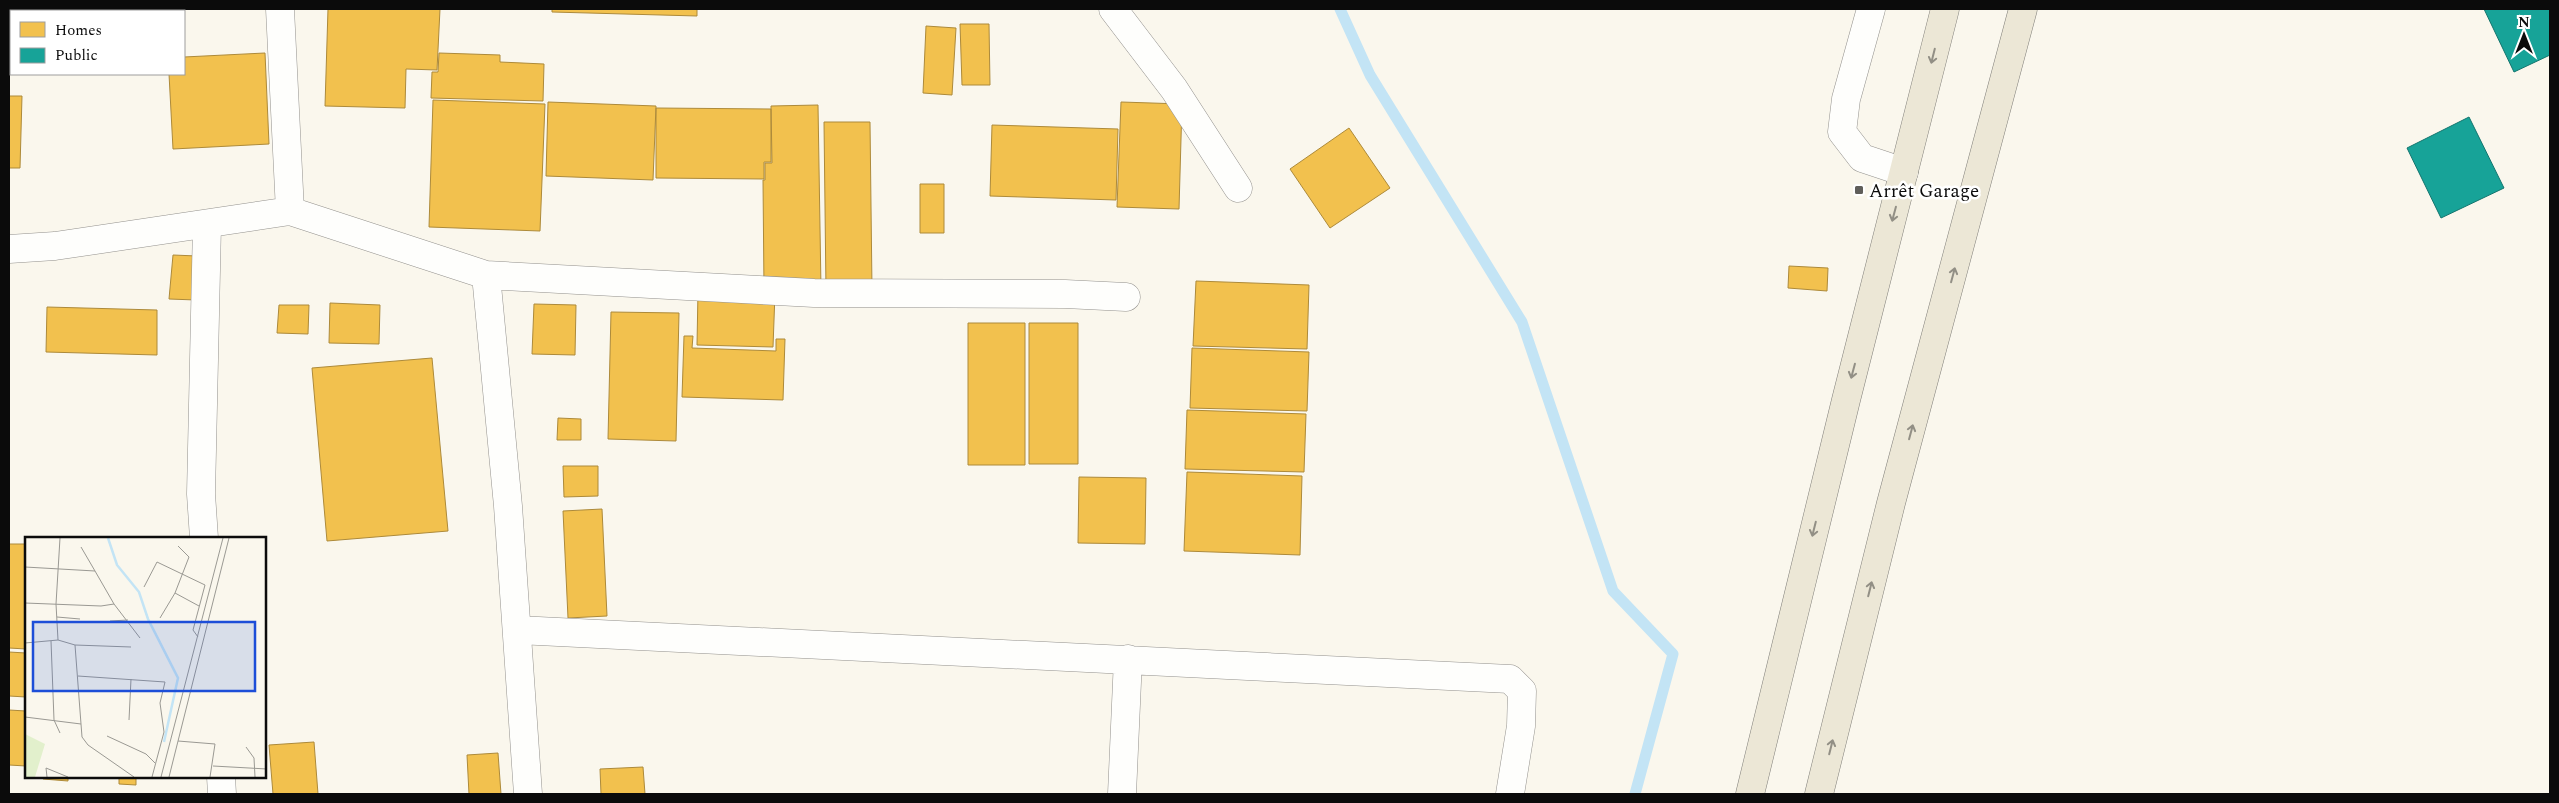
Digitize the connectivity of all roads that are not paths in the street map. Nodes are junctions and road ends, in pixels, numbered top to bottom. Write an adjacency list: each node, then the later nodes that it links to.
1 (280, 9): 8 (street)
2 (1113, 9): 7 (street)
3 (1870, 9): 6 (street)
4 (1945, 9): 6 (main road, one-way to 6)
5 (2022, 9): 22 (main road, one-way to 5)
6 (1904, 172): 21 (main road, one-way to 21)
7 (1238, 188)
8 (290, 211): 9 (street); 11 (street)
9 (207, 225): 10 (street); 13 (street)
10 (9, 249)
11 (486, 275): 12 (street); 14 (street)
12 (1126, 297)
13 (204, 537)
14 (518, 630): 15 (street); 18 (street)
15 (1128, 659): 19 (street); 20 (street)
16 (221, 778): 17 (street)
17 (222, 794)
18 (528, 794)
19 (1122, 794)
20 (1510, 794)
21 (1750, 794)
22 (1819, 794)

